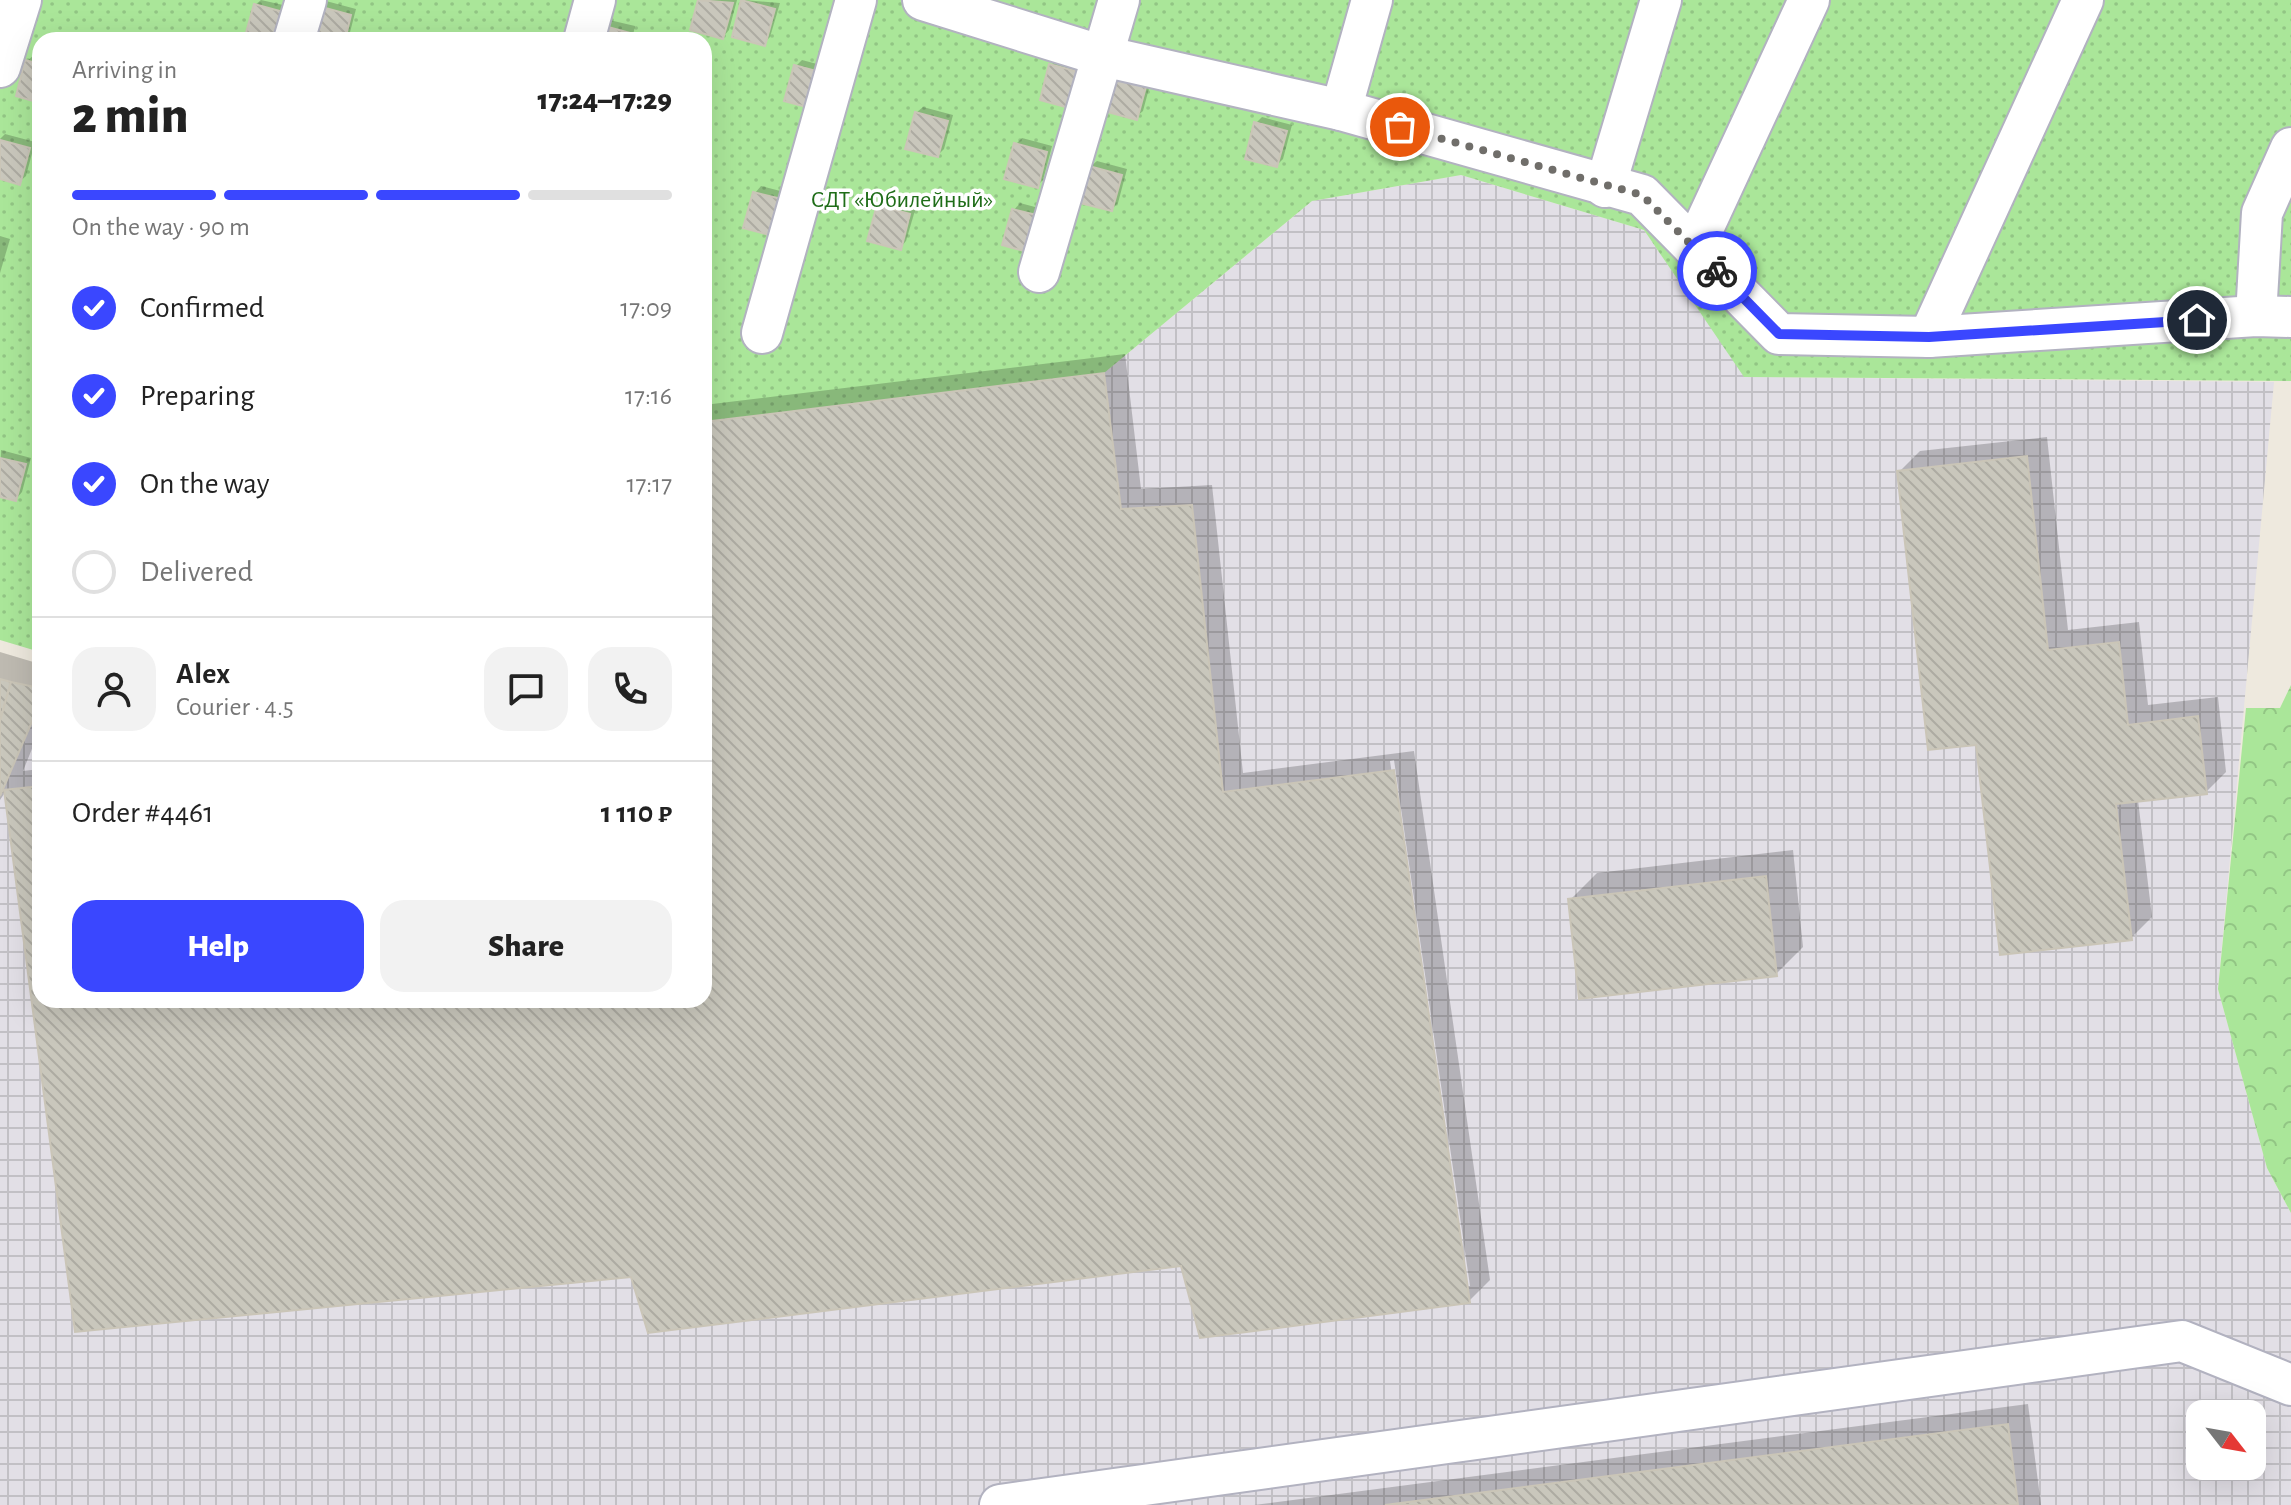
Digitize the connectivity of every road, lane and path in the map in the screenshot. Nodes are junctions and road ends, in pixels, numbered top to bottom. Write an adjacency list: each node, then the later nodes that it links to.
1 (21, 0): 14 (street)
2 (306, 0): 11 (street)
3 (595, 0): 12 (street)
4 (856, 0): 21 (street)
5 (923, 0): 13 (street)
6 (1119, 0): 13 (street)
7 (1372, 0): 15 (street)
8 (1661, 0): 17 (street)
9 (1809, 0): 18 (street)
10 (2083, 0): 22 (street)
11 (296, 32)
12 (586, 32)
13 (1103, 56): 15 (street); 19 (street)
14 (0, 67)
15 (1341, 110): 17 (street)
16 (2291, 148): 20 (street)
17 (1605, 187): 18 (street)
18 (1694, 248): 22 (street)
19 (1039, 272)
20 (2274, 316): 22 (street)
21 (762, 333)
22 (1929, 337)
23 (2291, 1385): 24 (street)
24 (1000, 1505)

